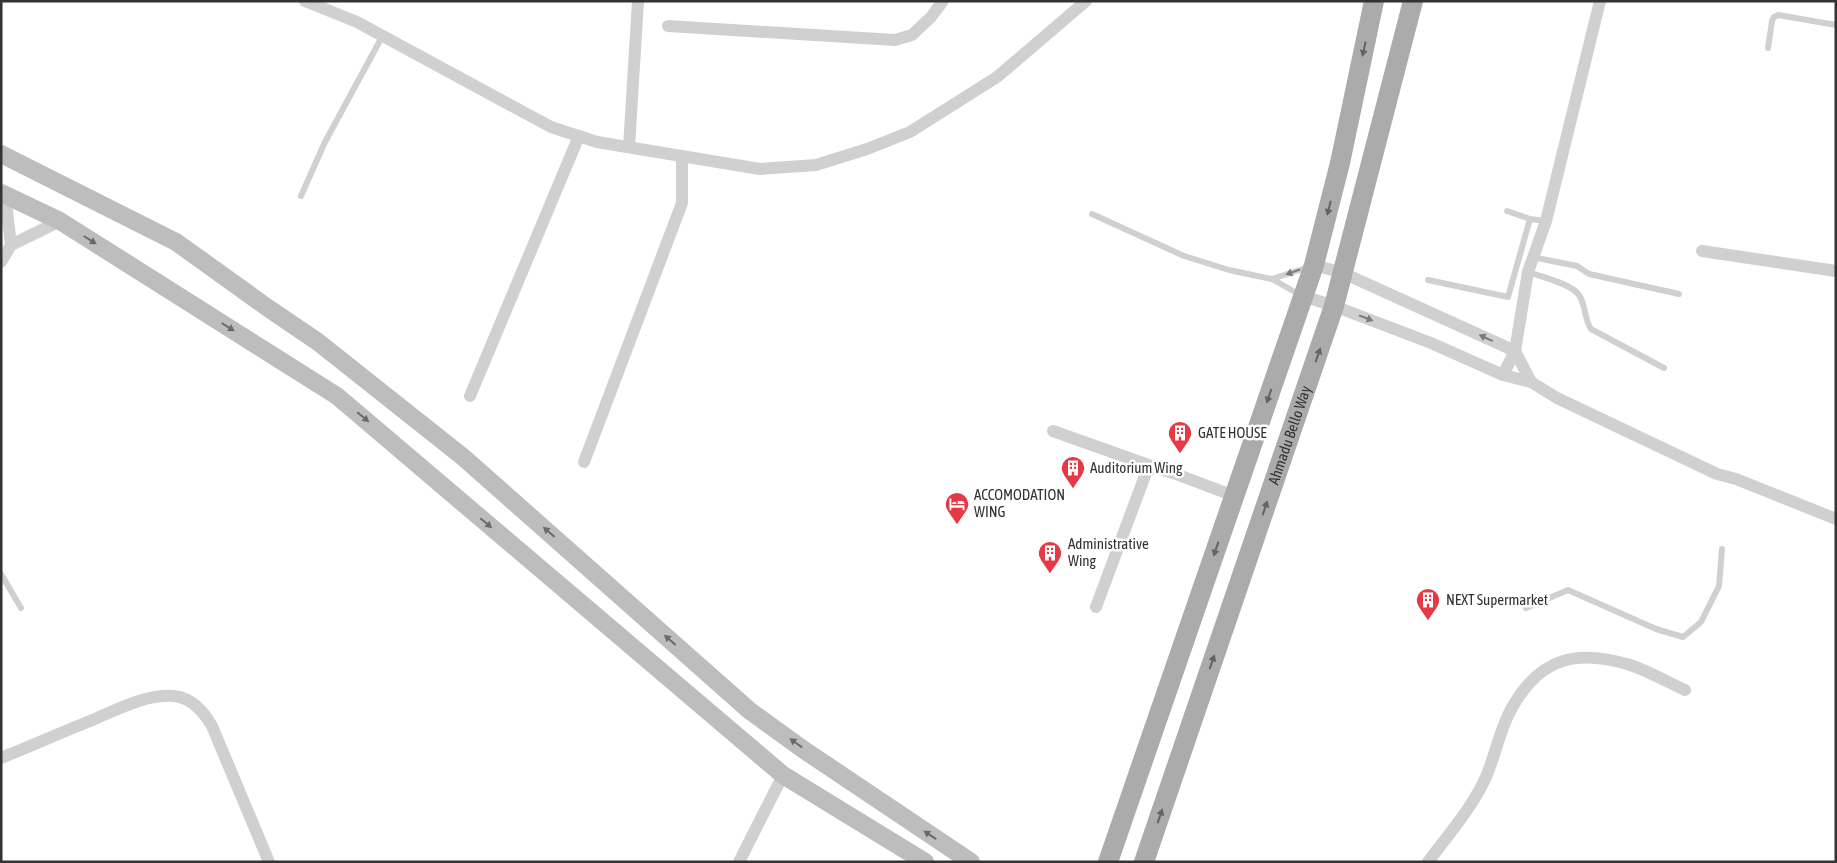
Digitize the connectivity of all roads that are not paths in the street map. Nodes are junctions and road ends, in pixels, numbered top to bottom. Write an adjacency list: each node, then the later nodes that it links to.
1 (305, 1): 12 (street)
2 (638, 1): 15 (street)
3 (932, 1): 9 (street)
4 (943, 1): 9 (street)
5 (1086, 1): 17 (street)
6 (1374, 1): 29 (main road, one-way to 29)
7 (1414, 1): 31 (main road, Ahmadu Bello Way)
8 (1600, 1): 24 (street)
9 (931, 17): 11 (street)
10 (1836, 25): 13 (lane)
11 (668, 26)
12 (383, 36): 14 (street); 19 (lane)
13 (1768, 48)
14 (579, 136): 15 (street); 42 (street)
15 (629, 147): 17 (street)
16 (1, 154): 60 (street, one-way to 16)
17 (682, 156): 44 (street)
18 (3, 193): 23 (street); 25 (street)
19 (301, 196)
20 (1507, 211): 22 (lane)
21 (1092, 214): 33 (lane)
22 (1530, 219): 24 (lane); 34 (lane)
23 (60, 221): 25 (street); 55 (street, one-way to 55)
24 (1546, 221): 27 (street)
25 (11, 245): 28 (street)
26 (1702, 251): 30 (street)
27 (1532, 257): 32 (street); 35 (lane)
28 (1, 262)
29 (1314, 265): 31 (street); 33 (lane, one-way to 33); 36 (main road)
30 (1836, 271)
31 (1343, 272): 37 (main road, Ahmadu Bello Way); 38 (street, one-way to 31)
32 (1528, 272): 38 (street); 39 (lane)
33 (1272, 279): 36 (lane)
34 (1428, 280)
35 (1679, 294)
36 (1303, 296): 37 (street); 46 (main road, one-way to 46)
37 (1334, 306): 40 (street, one-way to 40); 61 (main road, Ahmadu Bello Way, one-way to 37)
38 (1515, 352): 40 (street); 41 (street)
39 (1664, 368)
40 (1503, 375): 41 (street)
41 (1531, 382): 47 (street)
42 (470, 396)
43 (1052, 431): 45 (street)
44 (584, 462)
45 (1154, 467): 46 (street); 50 (street)
46 (1234, 496): 56 (main road, one-way to 56)
47 (1836, 519)
48 (1722, 549): 52 (lane)
49 (1, 574): 51 (lane)
50 (1096, 607)
51 (21, 608)
52 (1526, 608)
53 (1686, 690): 62 (street)
54 (1, 758): 57 (street)
55 (783, 775): 58 (street); 59 (street)
56 (1106, 860)
57 (269, 862)
58 (739, 862)
59 (925, 862)
60 (970, 862)
61 (1144, 862)
62 (1428, 862)

